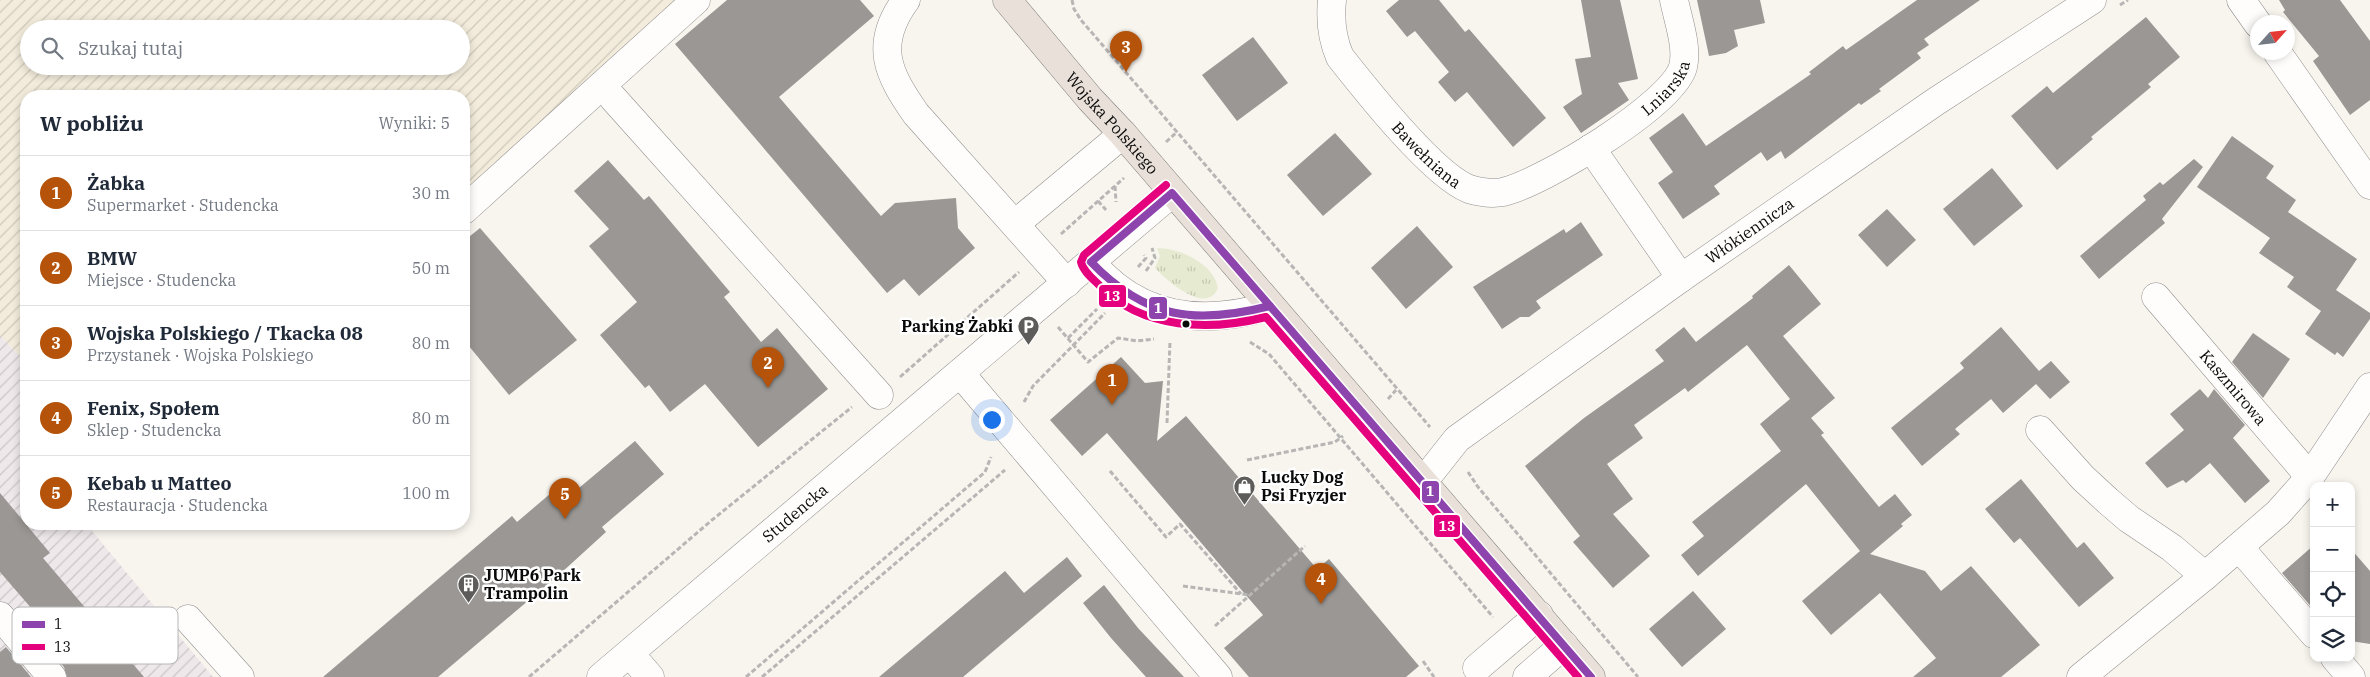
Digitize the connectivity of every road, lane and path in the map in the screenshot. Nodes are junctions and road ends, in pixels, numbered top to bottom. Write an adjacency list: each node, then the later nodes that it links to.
1 (696, 0): 19 (street)
2 (906, 0): 20 (street)
3 (1072, 0): 13 (path)
4 (1332, 0): 15 (street, Bawełniana)
5 (1674, 0): 15 (street, Lniarska)
6 (2128, 0): 9 (path)
7 (2241, 0): 10 (street)
8 (1014, 2): 14 (main road, Wojska Polskiego)
9 (2102, 5): 23 (street, Włókiennicza)
10 (2252, 15)
11 (2283, 60): 17 (street)
12 (614, 98): 34 (street)
13 (1177, 132): 16 (path); 33 (path)
14 (1123, 134): 16 (main road, Wojska Polskiego); 20 (street)
15 (1591, 148): 23 (street)
16 (1144, 160): 18 (main road, Wojska Polskiego); 21 (path)
17 (2370, 185)
18 (1172, 194): 22 (street, Studencka); 27 (main road, Wojska Polskiego)
19 (470, 205)
20 (1014, 224): 21 (street)
21 (1041, 253): 24 (street); 34 (path)
22 (1091, 262): 24 (street, Studencka); 27 (street)
23 (1681, 278): 46 (street, Włókiennicza)
24 (1067, 282): 26 (street, Studencka)
25 (2156, 297): 45 (street, Kaszmirowa)
26 (1039, 306): 28 (path); 31 (street, Studencka)
27 (1270, 306): 35 (main road, Wojska Polskiego)
28 (1170, 338): 29 (path); 36 (path)
29 (1177, 338)
30 (1248, 341): 40 (path)
31 (960, 373): 37 (street); 61 (street, Studencka)
32 (2370, 387): 45 (street)
33 (1396, 390): 35 (path); 38 (path)
34 (879, 395): 68 (path)
35 (1367, 418): 40 (path); 46 (main road, Wojska Polskiego)
36 (1166, 423)
37 (1007, 428): 41 (street); 71 (path)
38 (1436, 428)
39 (2040, 430): 49 (street)
40 (1341, 438): 42 (path); 59 (path)
41 (1028, 451): 72 (path); 73 (street)
42 (1247, 460)
43 (1465, 464): 77 (path)
44 (1110, 471): 51 (path)
45 (2310, 477): 48 (street)
46 (1423, 482): 53 (main road, Wojska Polskiego)
47 (1305, 546): 52 (path)
48 (2239, 547): 49 (street); 57 (street)
49 (2205, 576): 78 (street)
50 (1183, 586): 51 (path)
51 (1241, 594): 52 (path)
52 (1250, 595): 56 (path)
53 (1539, 615): 59 (street); 60 (main road, Wojska Polskiego)
54 (0, 616): 58 (street)
55 (188, 619): 67 (street)
56 (1216, 626)
57 (2310, 629)
58 (12, 630)
59 (1510, 638): 65 (street)
60 (1564, 645): 75 (street); 76 (main road, Wojska Polskiego)
61 (630, 654): 69 (street, Studencka); 70 (street)
62 (1423, 661): 74 (path)
63 (2338, 662): 79 (street)
64 (41, 664): 66 (street)
65 (1477, 668)
66 (52, 677)
67 (240, 677)
68 (529, 677)
69 (601, 677)
70 (650, 677)
71 (746, 677)
72 (762, 677)
73 (1218, 677)
74 (1434, 677)
75 (1527, 677)
76 (1591, 677)
77 (1638, 677)
78 (2081, 677)
79 (2351, 677)

